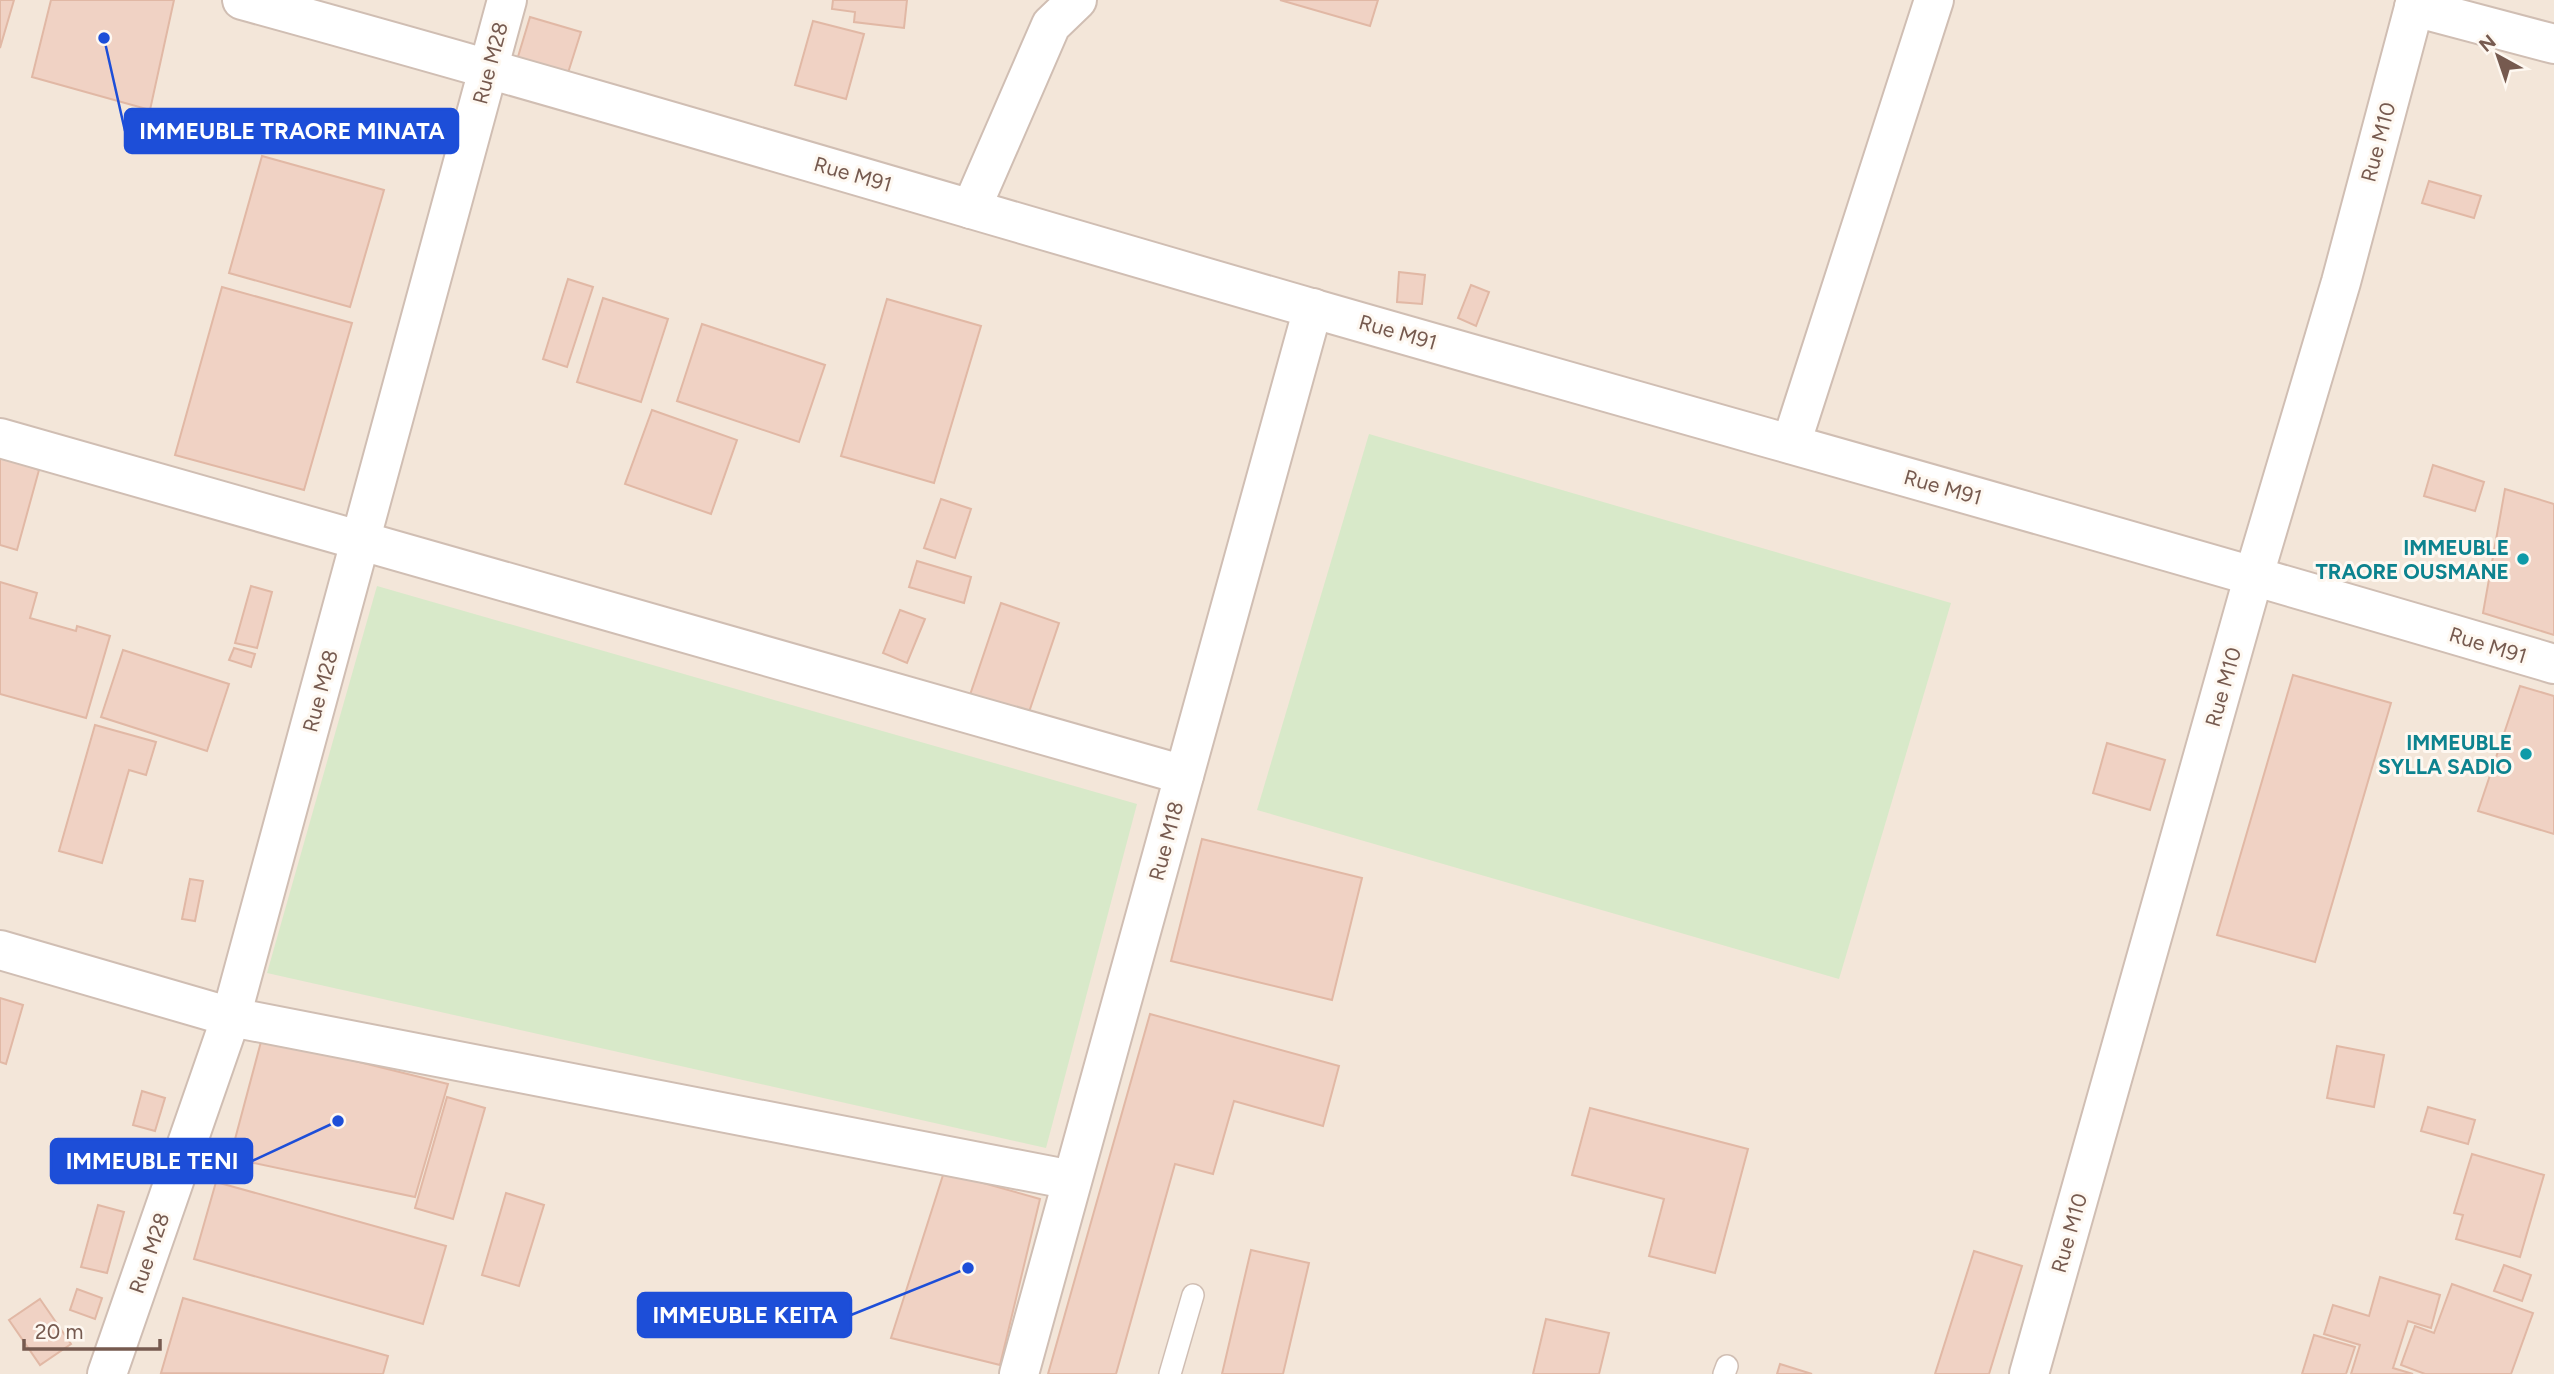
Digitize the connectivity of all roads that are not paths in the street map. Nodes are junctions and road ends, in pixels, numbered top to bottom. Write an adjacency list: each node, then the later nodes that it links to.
1 (242, 0): 7 (street, Rue M91)
2 (507, 0): 7 (street, Rue M28)
3 (1077, 0): 8 (street)
4 (1934, 0): 11 (street)
5 (2415, 4): 6 (street); 13 (street, Rue M10)
6 (2554, 44)
7 (489, 68): 8 (street, Rue M91); 12 (street, Rue M28)
8 (971, 209): 9 (street, Rue M91)
9 (1313, 308): 11 (street, Rue M91); 15 (street, Rue M18)
10 (0, 438): 12 (street)
11 (1791, 444): 13 (street, Rue M91)
12 (360, 542): 15 (street); 17 (street, Rue M28)
13 (2254, 575): 14 (street, Rue M91); 23 (street, Rue M10)
14 (2554, 664)
15 (1184, 775): 18 (street, Rue M18)
16 (0, 950): 17 (street)
17 (231, 1017): 18 (street); 20 (street, Rue M28)
18 (1072, 1180): 21 (street, Rue M18)
19 (1193, 1295): 22 (lane)
20 (107, 1374)
21 (1019, 1374)
22 (1170, 1374)
23 (2029, 1374)

